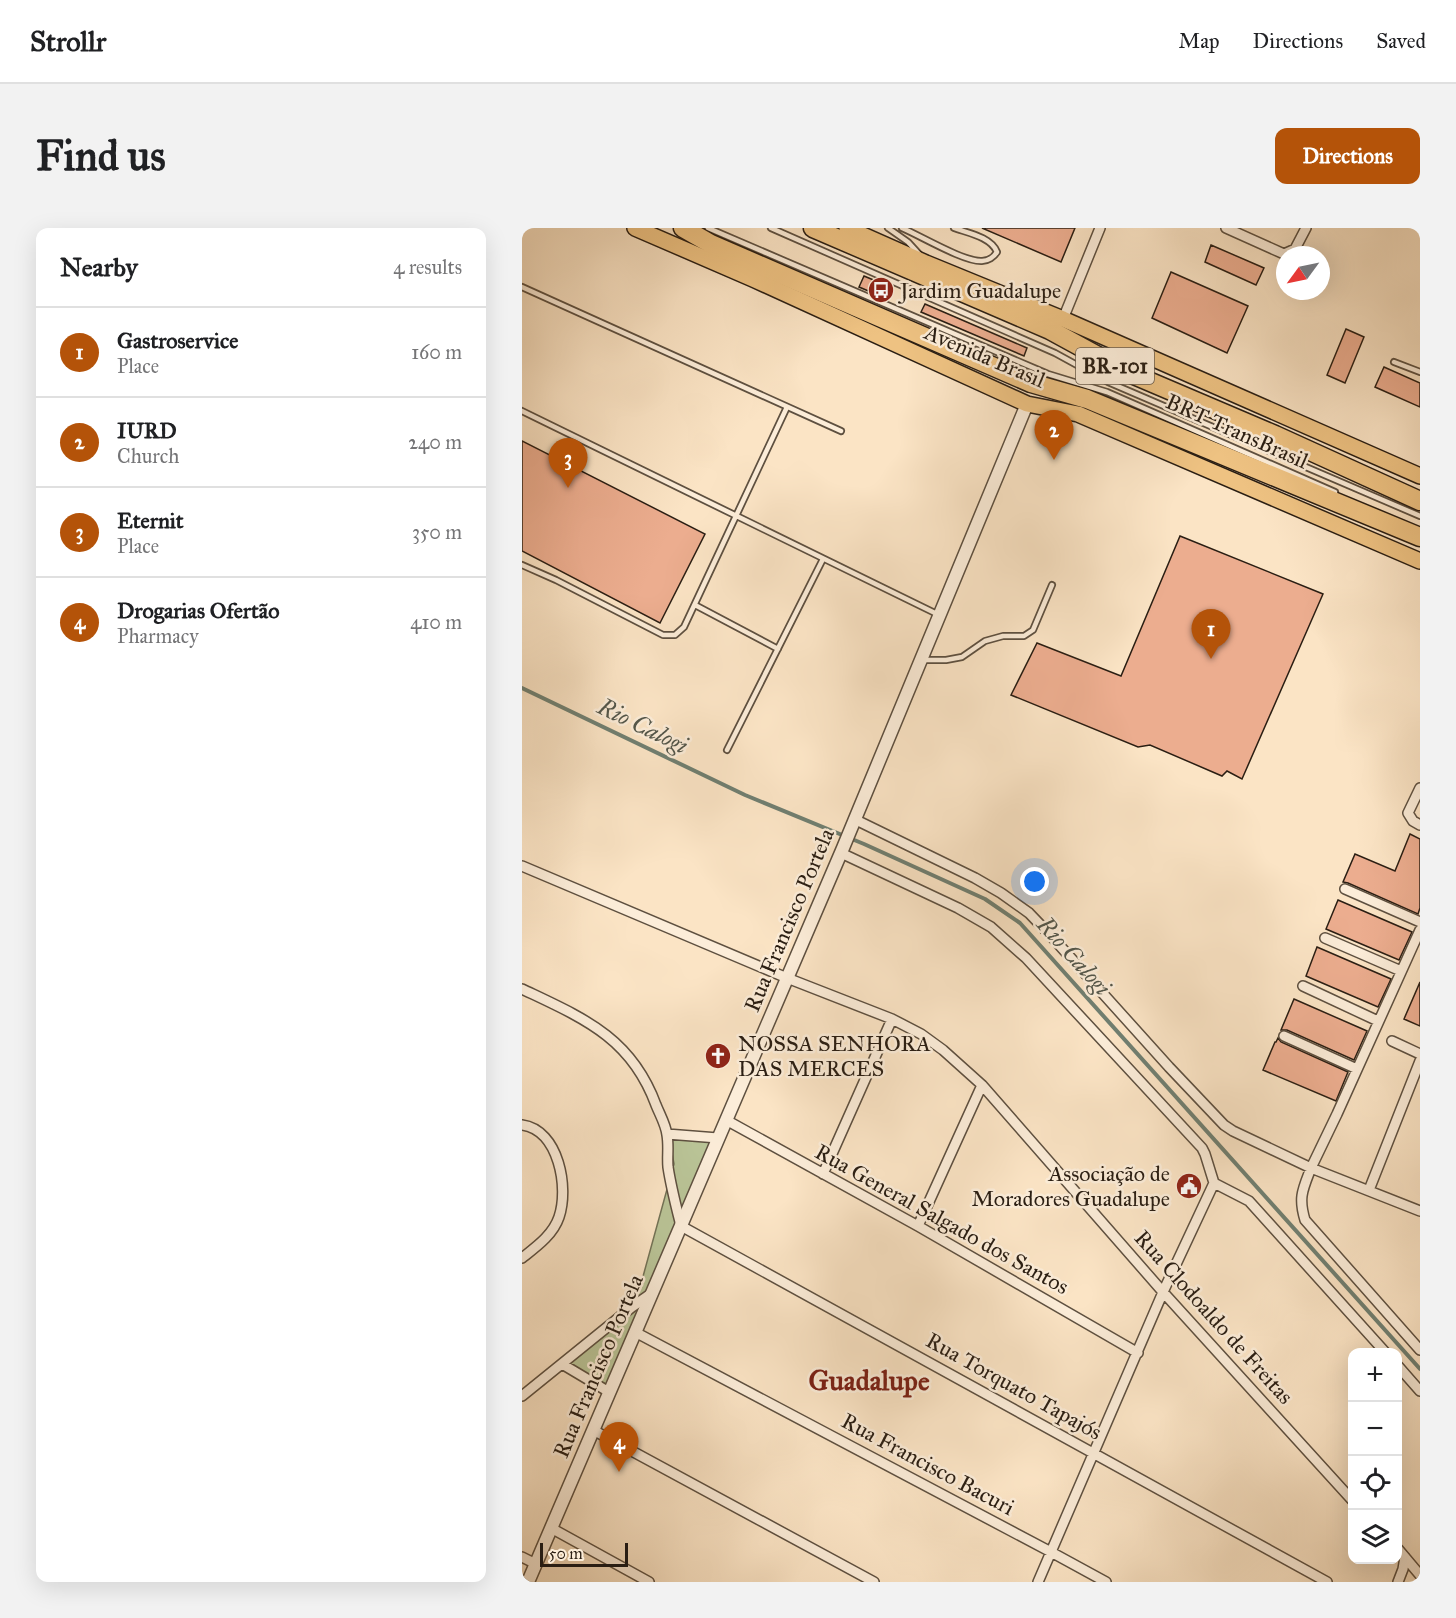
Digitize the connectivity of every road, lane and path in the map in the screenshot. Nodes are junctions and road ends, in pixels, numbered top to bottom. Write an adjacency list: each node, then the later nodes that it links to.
1 (635, 228): 20 (main road, Avenida Brasil)
2 (682, 228): 29 (highway, Avenida Brasil / BR-101)
3 (708, 228): 25 (lane, BRT TransBrasil)
4 (771, 228): 28 (lane, BRT TransBrasil)
5 (813, 228): 26 (highway, BR-101)
6 (847, 228): 15 (main road)
7 (888, 228): 15 (lane)
8 (902, 228): 9 (lane)
9 (954, 228)
10 (1100, 228): 17 (street)
11 (1226, 228): 14 (street)
12 (1306, 228): 13 (street)
13 (1297, 246)
14 (1276, 251)
15 (926, 263): 17 (main road)
16 (522, 287): 21 (lane)
17 (1063, 319): 24 (main road)
18 (1394, 362): 19 (lane)
19 (1420, 372)
20 (1027, 404): 31 (main road, Avenida Brasil); 35 (street, Rua Francisco Portela)
21 (787, 407): 23 (lane); 27 (lane)
22 (522, 411): 27 (lane)
23 (841, 431)
24 (1420, 476)
25 (1345, 496)
26 (1420, 501)
27 (736, 516): 30 (lane); 34 (lane)
28 (1420, 516)
29 (1420, 537)
30 (823, 559): 35 (lane); 36 (lane)
31 (1420, 561)
32 (522, 564): 34 (lane)
33 (1052, 585): 37 (lane)
34 (695, 605): 36 (lane)
35 (939, 615): 37 (street, Rua Francisco Portela)
36 (778, 649): 38 (lane)
37 (921, 660): 40 (street, Rua Francisco Portela)
38 (727, 750)
39 (1420, 788): 41 (street)
40 (853, 822): 42 (street, Rua Francisco Portela); 65 (street)
41 (1420, 825)
42 (842, 850): 50 (street, Rua Francisco Portela); 67 (street)
43 (522, 866): 50 (street, Rua Clodoaldo de Freitas)
44 (1346, 889): 45 (street)
45 (1420, 922)
46 (1420, 930): 48 (street)
47 (1325, 938): 49 (street)
48 (1416, 949): 49 (street)
49 (1401, 971): 54 (street)
50 (787, 978): 53 (street, Rua Clodoaldo de Freitas); 61 (street, Rua Francisco Portela)
51 (1303, 986): 54 (street)
52 (522, 989): 63 (street)
53 (892, 1019): 60 (street, Rua Clodoaldo de Freitas); 66 (street)
54 (1378, 1021): 59 (street)
55 (1284, 1036): 59 (street)
56 (1392, 1041): 57 (street)
57 (1420, 1054)
58 (1420, 1061): 68 (street)
59 (1357, 1069): 65 (street)
60 (982, 1085): 71 (street); 73 (street, Rua Clodoaldo de Freitas)
61 (726, 1120): 64 (street, Rua Francisco Portela); 66 (street, Rua General Salgado dos Santos)
62 (522, 1125): 72 (street)
63 (667, 1134): 64 (street); 70 (street)
64 (718, 1138): 70 (street, Rua Francisco Portela)
65 (1311, 1168): 68 (street); 77 (street)
66 (823, 1174): 71 (street, Rua General Salgado dos Santos)
67 (1214, 1183): 73 (street); 76 (street)
68 (1369, 1190): 69 (street)
69 (1420, 1211)
70 (681, 1226): 74 (street, Rua Francisco Portela); 85 (street, Rua Torquato Tapajós)
71 (918, 1226): 78 (street, Rua General Salgado dos Santos)
72 (522, 1258)
73 (1163, 1292): 78 (street); 86 (street, Rua Clodoaldo de Freitas)
74 (652, 1293): 75 (street, Rua Francisco Portela); 79 (street)
75 (635, 1332): 82 (street, Rua Francisco Portela); 88 (street, Rua Francisco Bacuri)
76 (1381, 1348)
77 (1420, 1350)
78 (1138, 1353): 85 (street)
79 (562, 1364): 82 (street); 83 (street)
80 (1402, 1371): 81 (street)
81 (1420, 1391)
82 (609, 1392): 84 (street, Rua Francisco Portela)
83 (522, 1396)
84 (593, 1430): 87 (street, Rua Francisco Portela); 96 (street)
85 (1094, 1452): 88 (street); 99 (street, Rua Torquato Tapajós)
86 (1348, 1495)
87 (551, 1528): 92 (street, Rua Francisco Portela); 95 (street)
88 (1051, 1552): 97 (street); 98 (street, Rua Francisco Bacuri)
89 (1402, 1554): 91 (street)
90 (522, 1557): 92 (street)
91 (1405, 1557): 93 (street); 100 (street)
92 (536, 1564): 94 (street, Rua Francisco Portela)
93 (1420, 1575)
94 (528, 1582)
95 (649, 1582)
96 (874, 1582)
97 (1038, 1582)
98 (1106, 1582)
99 (1327, 1582)
100 (1398, 1582)

